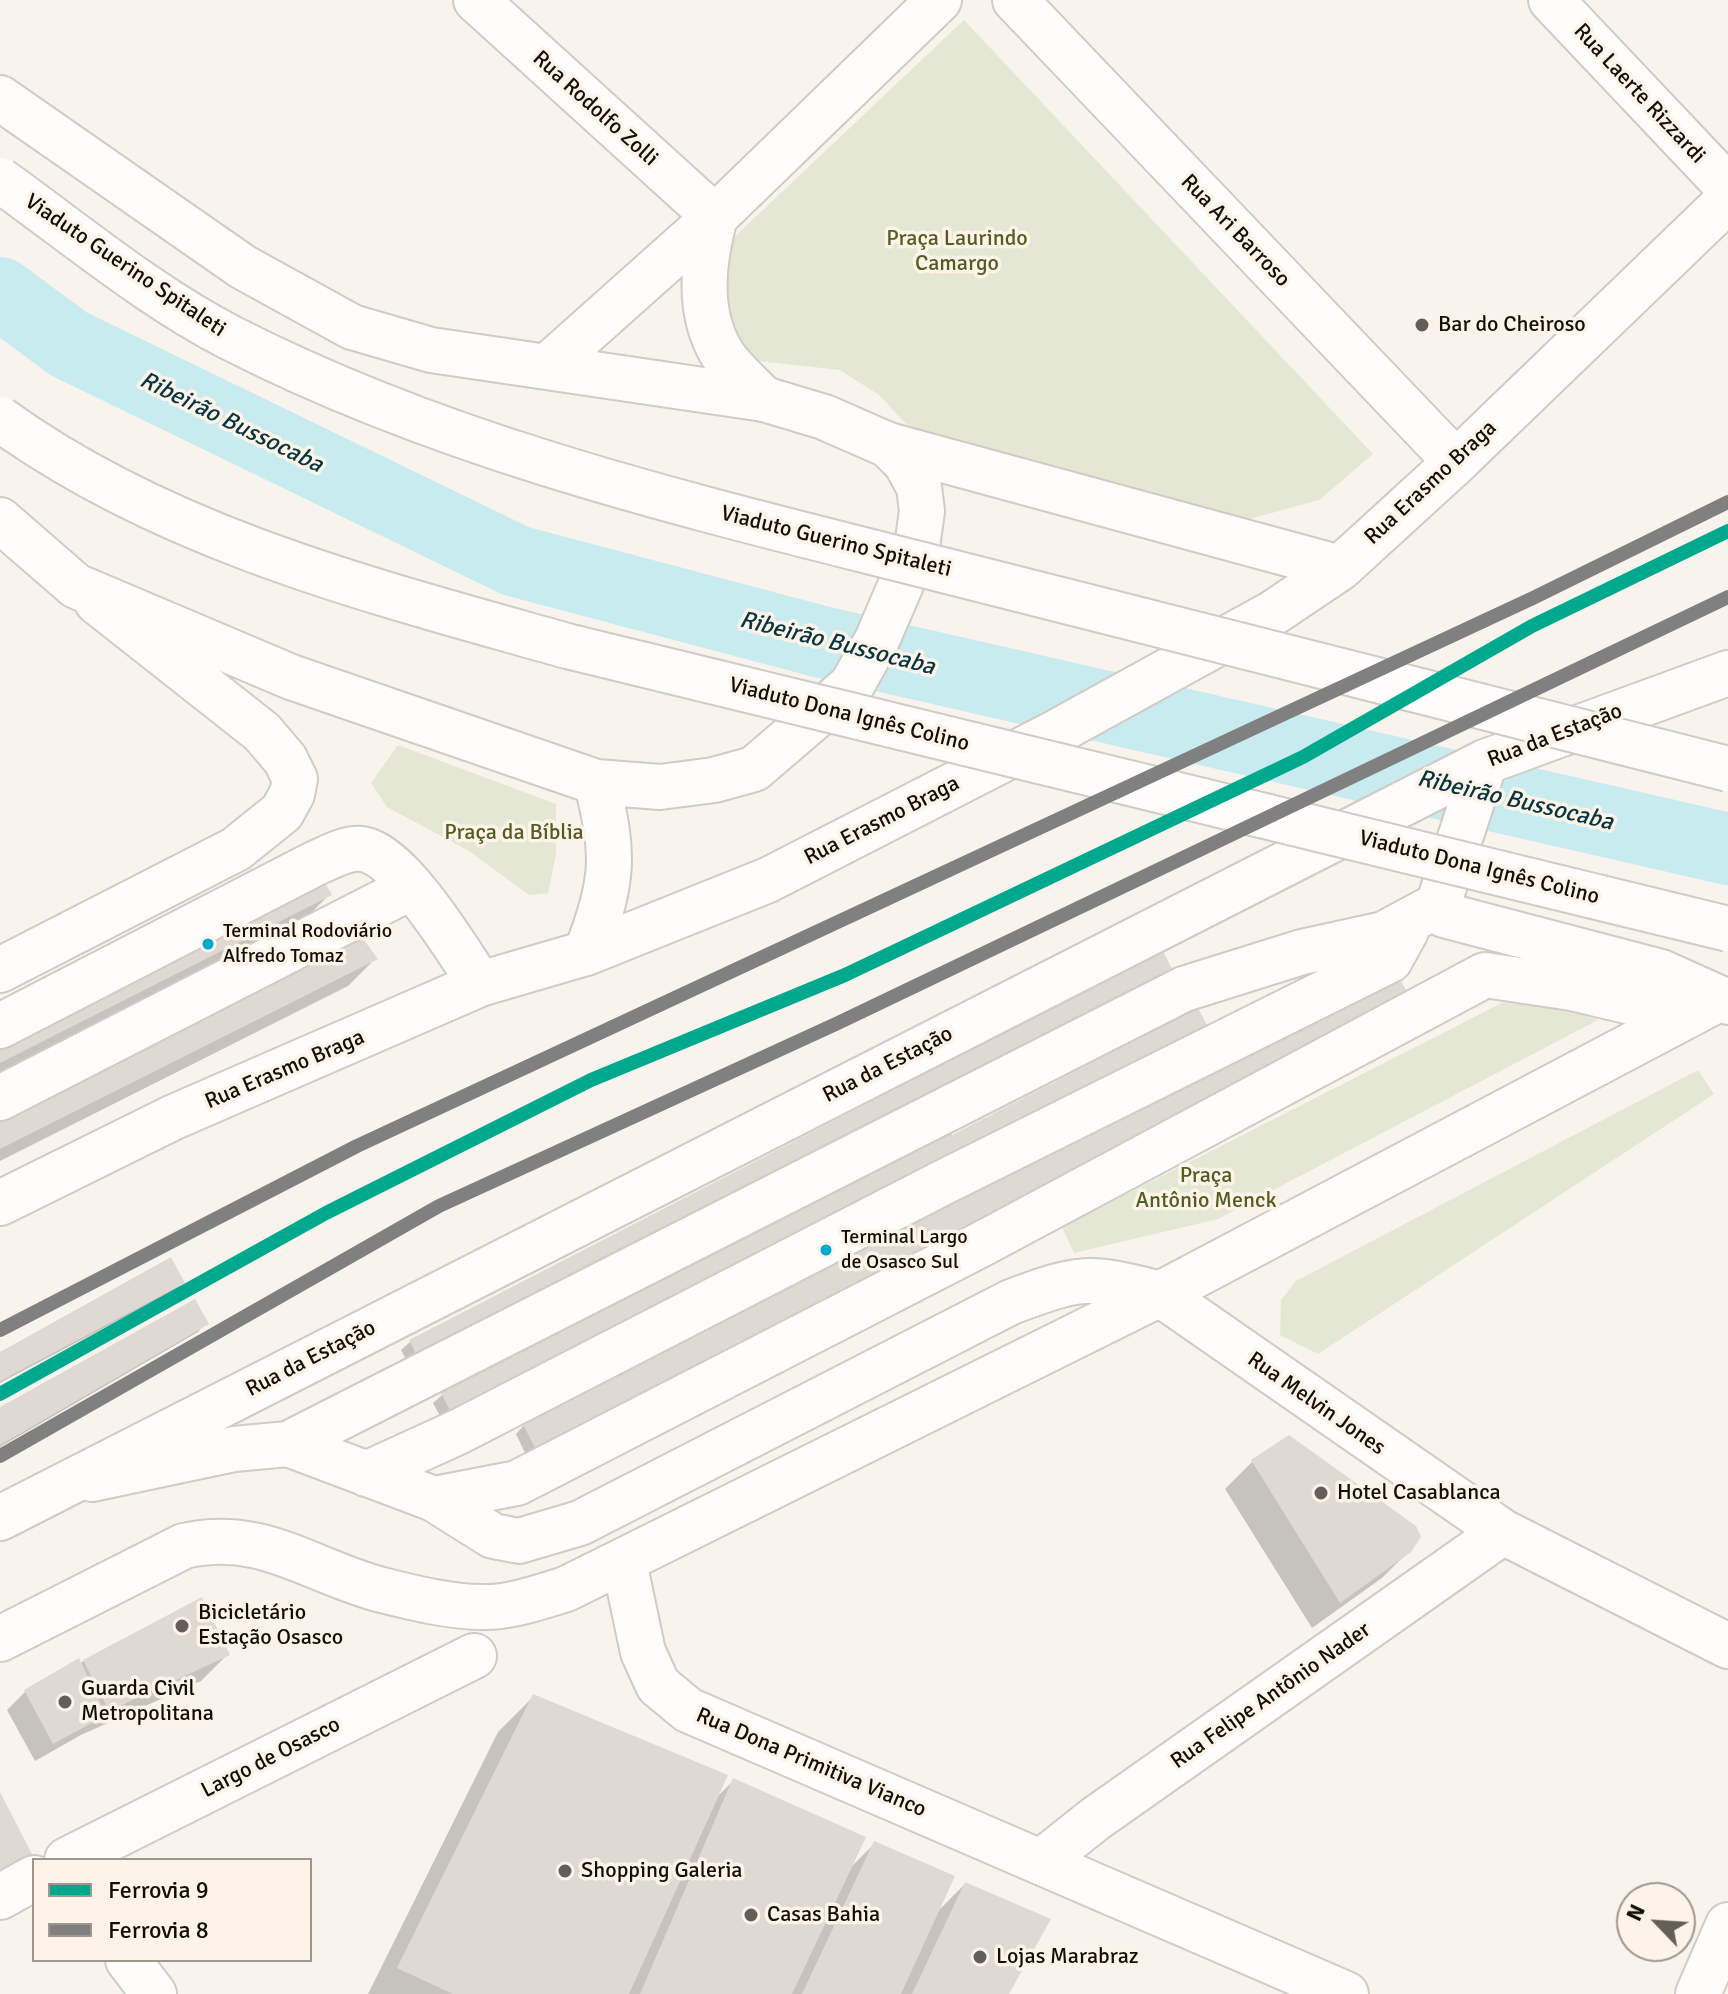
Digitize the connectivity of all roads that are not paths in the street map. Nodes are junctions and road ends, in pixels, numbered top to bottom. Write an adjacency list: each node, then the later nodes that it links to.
1 (476, 0): 9 (main road, Rua Rodolfo Zolli)
2 (939, 0): 9 (main road)
3 (1015, 0): 14 (main road, Rua Ari Barroso)
4 (1551, 0): 7 (main road, Rua Laerte Rizzardi)
5 (0, 98): 10 (main road)
6 (0, 180): 19 (main road, Viaduto Guerino Spitaleti, bridge)
7 (1728, 187)
8 (1728, 200): 14 (main road, Rua Erasmo Braga)
9 (715, 217): 10 (main road); 11 (main road)
10 (548, 366): 11 (main road)
11 (764, 399): 13 (main road)
12 (0, 419): 24 (main road, Viaduto Dona Ignês Colino, bridge)
13 (888, 445): 16 (main road); 21 (main road)
14 (1456, 462): 16 (main road, Rua Erasmo Braga)
15 (0, 520): 17 (main road)
16 (1340, 568): 25 (main road, Rua Erasmo Braga)
17 (76, 586): 21 (main road); 26 (main road)
18 (1728, 673): 20 (main road, Rua da Estação)
19 (1728, 769)
20 (1479, 777): 23 (main road); 35 (main road, Rua da Estação)
21 (596, 782): 25 (main road)
22 (412, 887): 27 (main road); 29 (main road); 30 (main road)
23 (1425, 912): 28 (main road); 33 (main road); 34 (main road)
24 (1728, 929)
25 (586, 953): 27 (main road, Rua Erasmo Braga)
26 (0, 970)
27 (480, 984): 31 (main road, Rua Erasmo Braga)
28 (1724, 993): 32 (main road); 36 (main road)
29 (0, 1026)
30 (0, 1098)
31 (0, 1203)
32 (1160, 1294): 36 (main road); 38 (main road, Rua Melvin Jones); 39 (main road)
33 (288, 1444): 34 (main road); 35 (main road)
34 (366, 1474): 36 (main road)
35 (62, 1487): 37 (main road)
36 (434, 1499)
37 (0, 1518)
38 (1503, 1532): 41 (main road, Rua Melvin Jones); 44 (main road, Rua Felipe Antônio Nader)
39 (624, 1562): 40 (main road); 44 (main road, Rua Dona Primitiva Vianco)
40 (0, 1639)
41 (1728, 1646)
42 (474, 1656): 43 (main road, Largo de Osasco)
43 (71, 1858)
44 (1041, 1862): 50 (main road, Rua Dona Primitiva Vianco)
45 (32, 1879): 46 (main road)
46 (0, 1897)
47 (1728, 1925): 51 (main road)
48 (130, 1962): 49 (main road)
49 (154, 1994)
50 (1346, 1994)
51 (1698, 1994)

